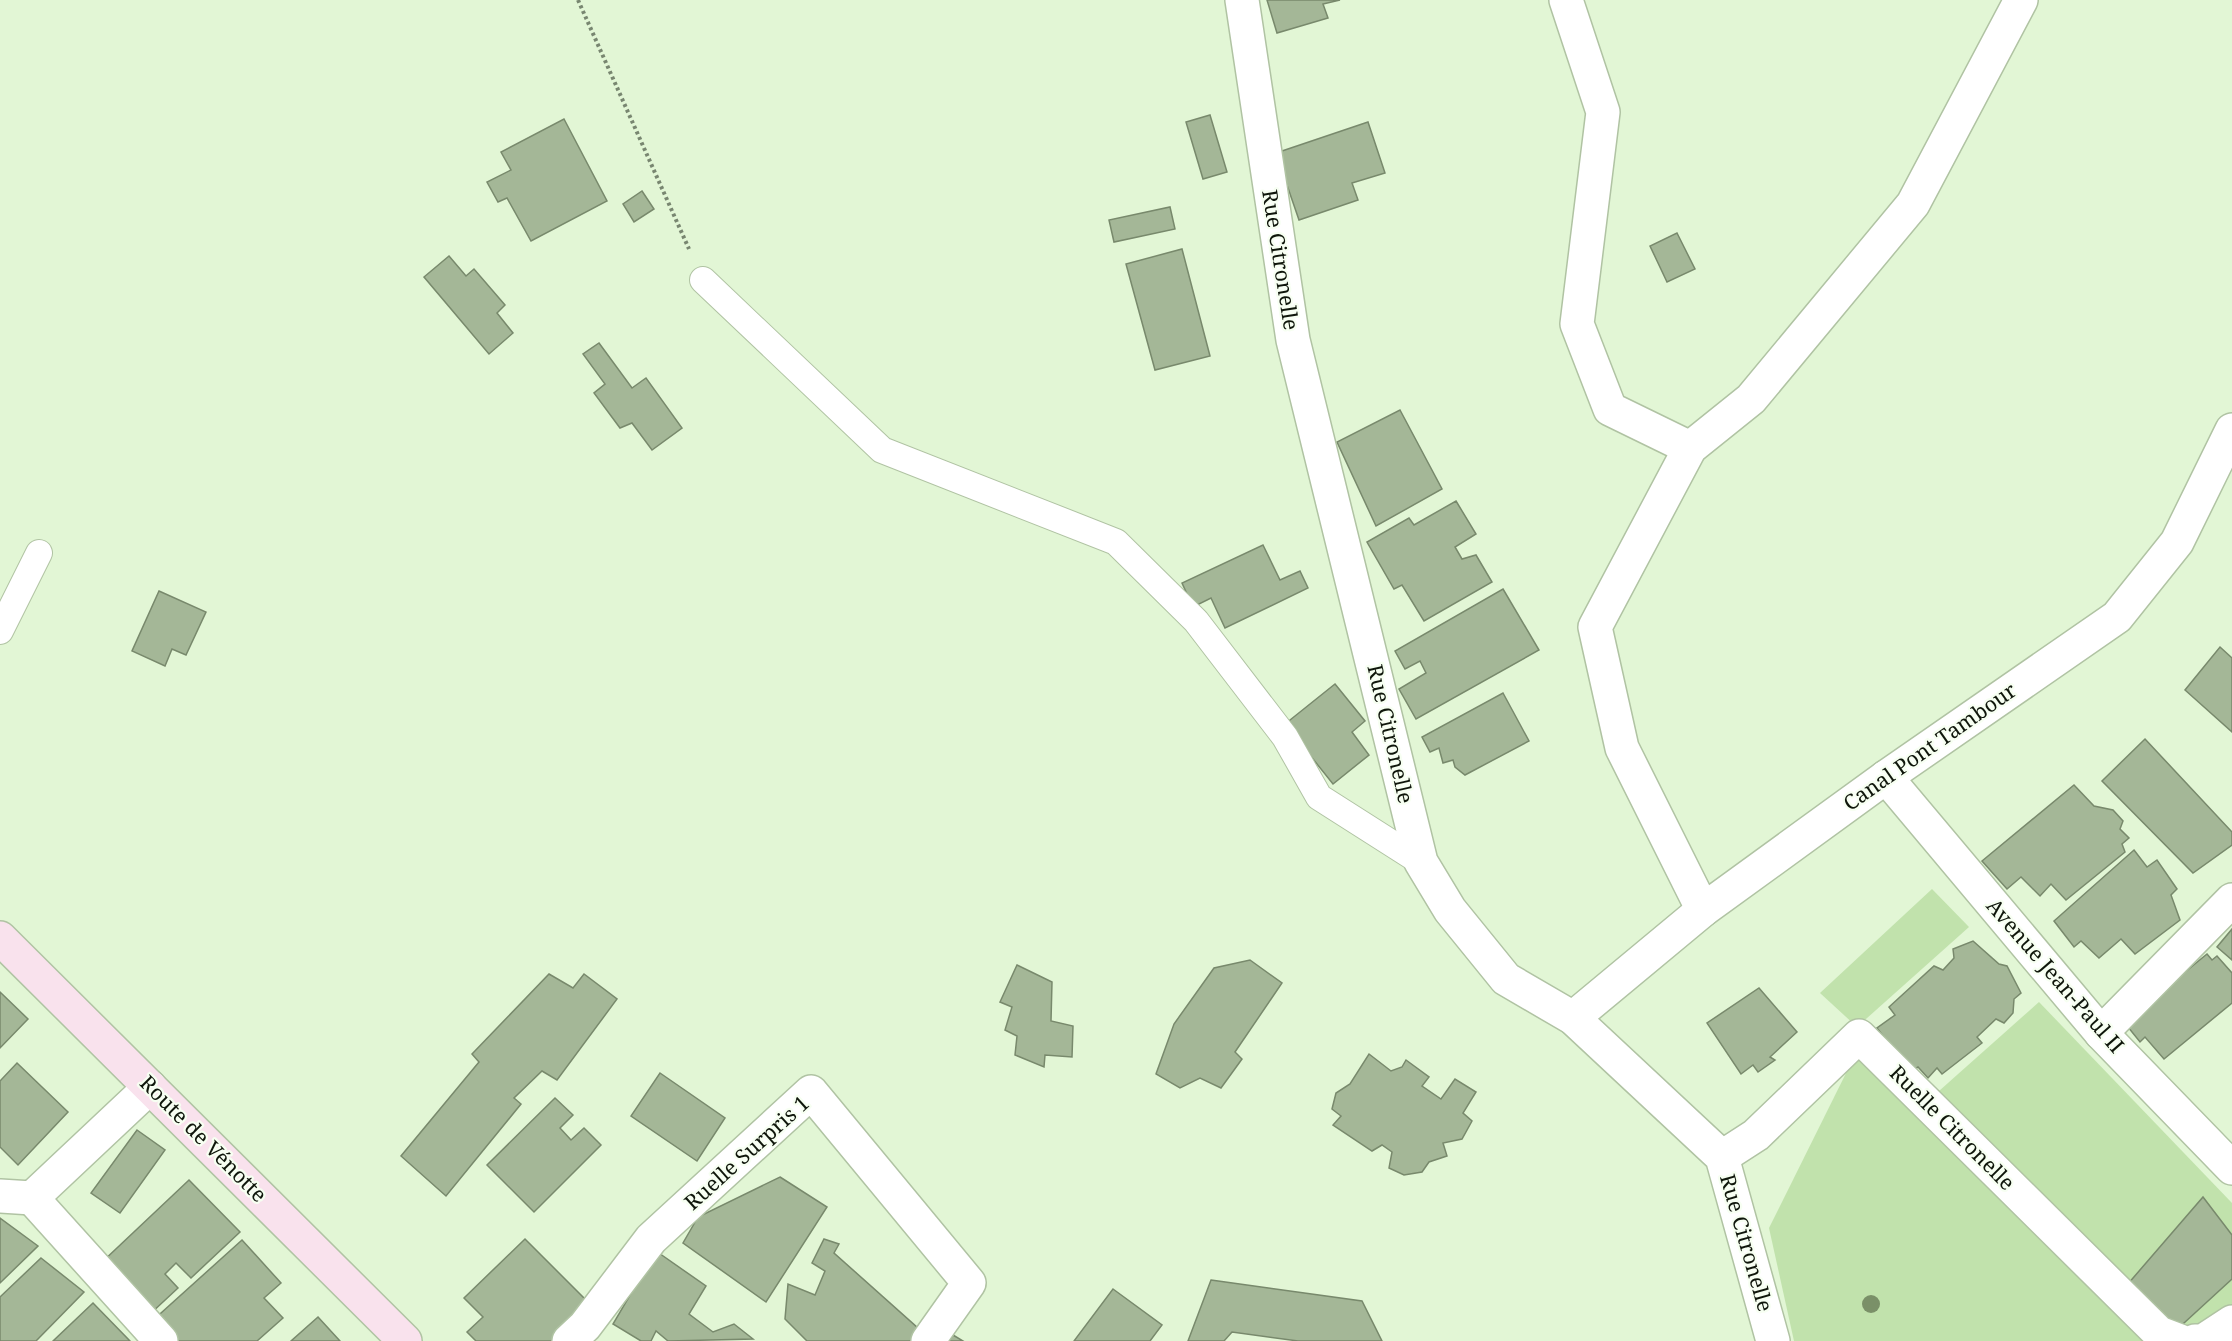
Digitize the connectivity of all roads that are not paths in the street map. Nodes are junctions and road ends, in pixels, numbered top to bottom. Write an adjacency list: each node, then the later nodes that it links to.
1 (1242, 0): 10 (street, Rue Citronelle)
2 (1566, 0): 6 (street)
3 (2021, 0): 6 (street)
4 (703, 280): 10 (lane)
5 (2232, 430): 9 (street, Canal Pont Tambour)
6 (1690, 448): 12 (street)
7 (39, 554): 8 (lane)
8 (0, 631)
9 (1886, 777): 12 (street, Canal Pont Tambour); 15 (street, Avenue Jean-Paul II)
10 (1421, 862): 14 (street, Rue Citronelle)
11 (2232, 900): 15 (street)
12 (1703, 910): 14 (street, Canal Pont Tambour)
13 (0, 938): 16 (street, Route de Vénotte)
14 (1573, 1018): 17 (street, Rue Citronelle)
15 (2101, 1033): 18 (street, Avenue Jean-Paul II)
16 (150, 1087): 20 (street); 23 (street, Route de Vénotte)
17 (1722, 1157): 26 (street, Rue Citronelle); 27 (street, Ruelle Citronelle)
18 (2232, 1167)
19 (0, 1196): 20 (street)
20 (32, 1198): 22 (street)
21 (2232, 1322): 28 (street)
22 (161, 1341)
23 (405, 1341)
24 (569, 1341): 25 (street, Ruelle Surpris 1)
25 (928, 1341)
26 (1773, 1341)
27 (2180, 1341)
28 (2195, 1341)

